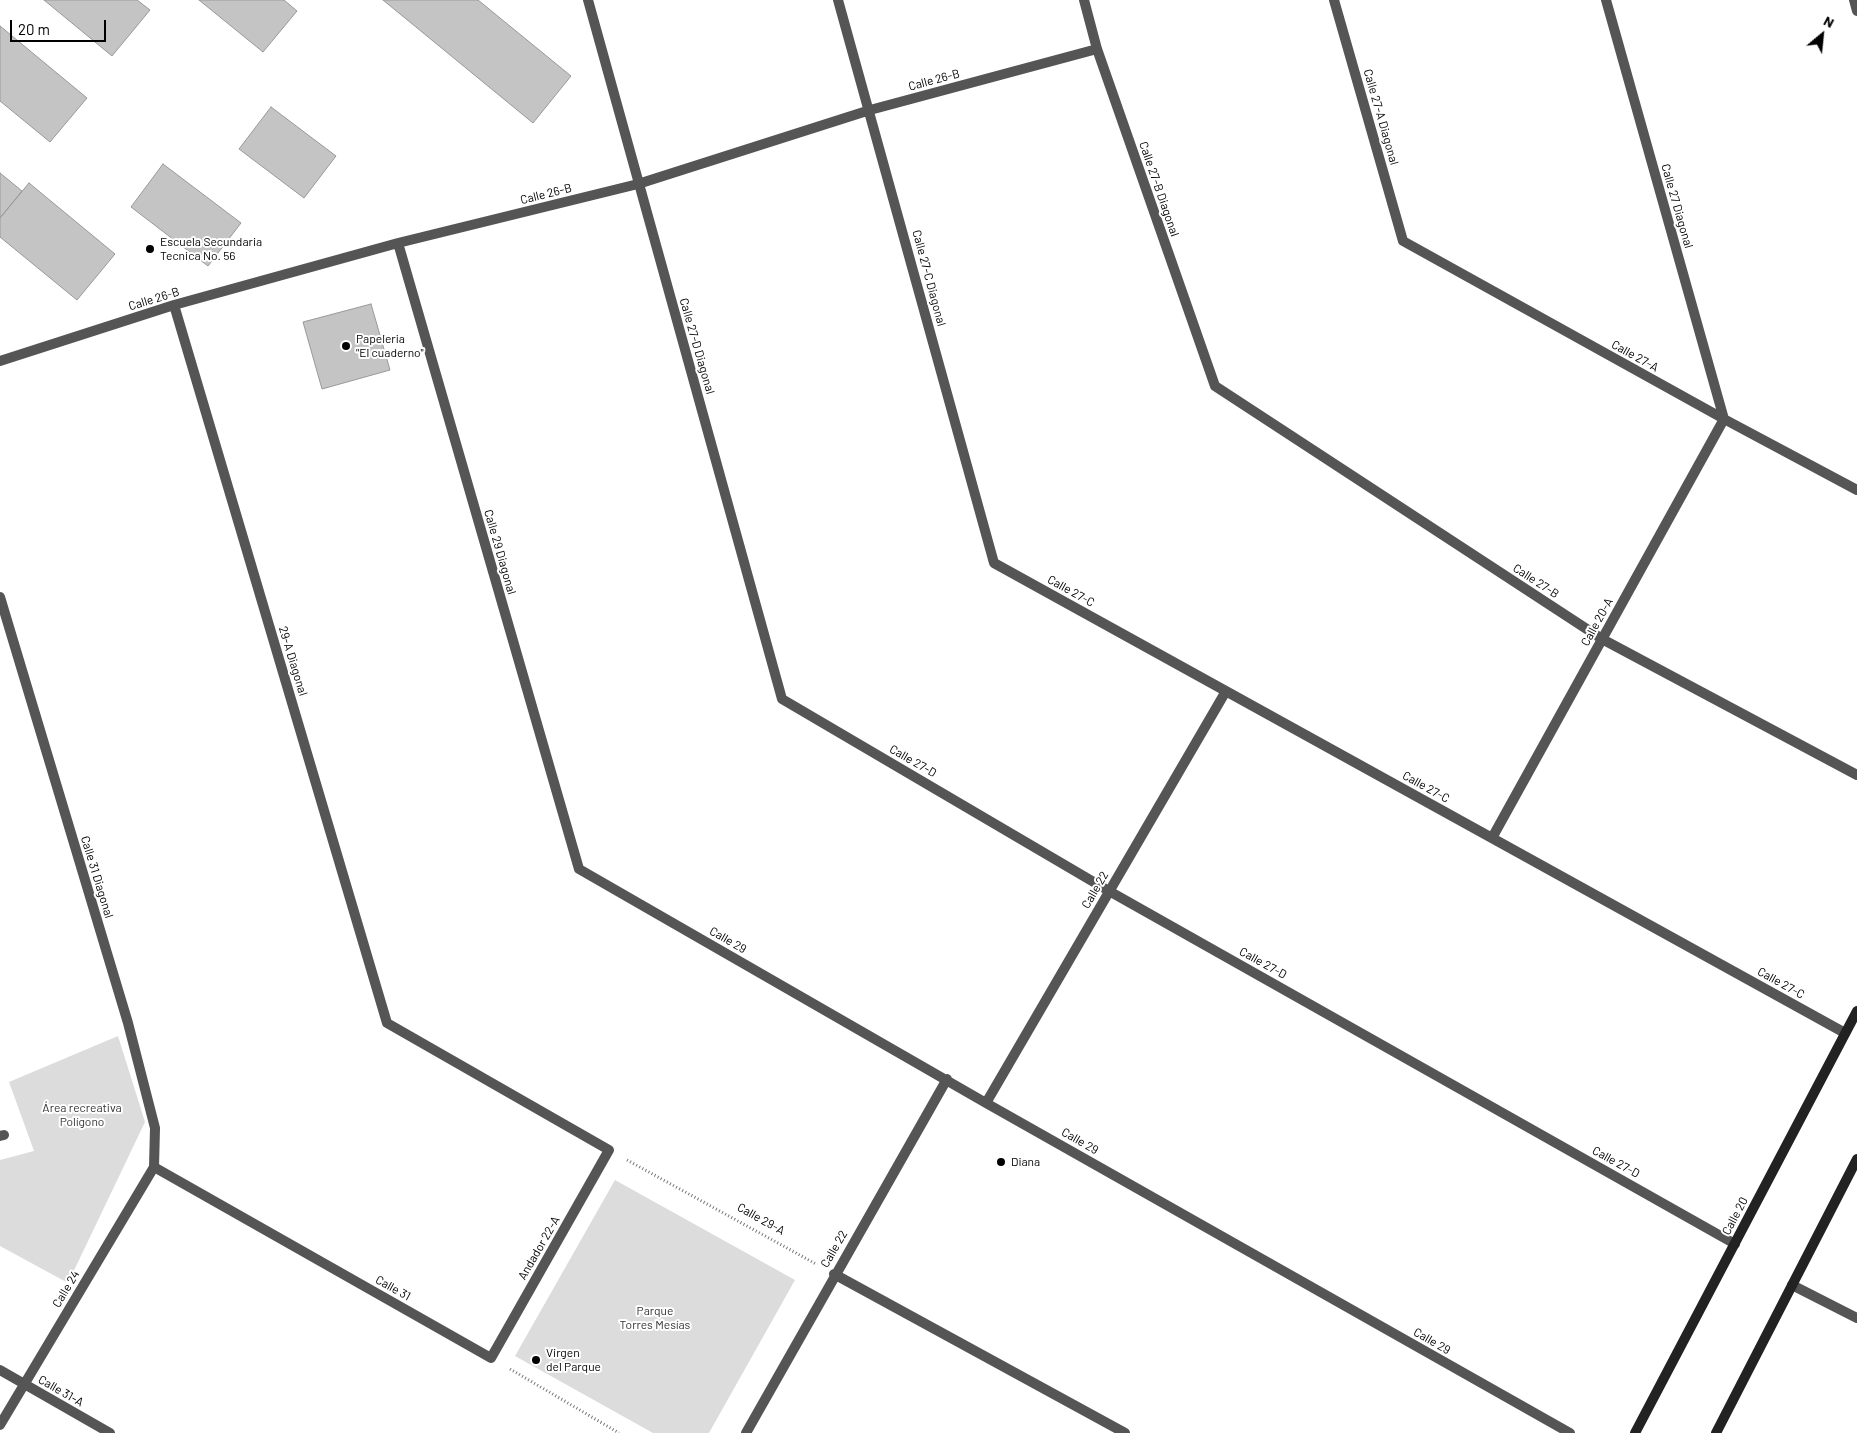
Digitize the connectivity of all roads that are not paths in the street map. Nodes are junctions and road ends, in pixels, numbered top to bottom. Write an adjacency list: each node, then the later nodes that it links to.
1 (588, 0): 10 (street, Calle 27-D Diagonal)
2 (838, 0): 9 (street, Calle 27-C Diagonal)
3 (1084, 0): 8 (street, Calle 27-B Diagonal)
4 (1334, 0): 11 (street, Calle 27-A Diagonal)
5 (1606, 0): 16 (street, Calle 27 Diagonal)
6 (1854, 0): 7 (street)
7 (1857, 11)
8 (1097, 49): 9 (street, Calle 26-B); 15 (street, Calle 27-B Diagonal)
9 (870, 110): 10 (street, Calle 26-B); 18 (street, Calle 27-C Diagonal)
10 (638, 184): 12 (street, Calle 26-B); 22 (street, Calle 27-D Diagonal)
11 (1403, 241): 16 (street, Calle 27-A)
12 (398, 243): 13 (street, Calle 26-B); 25 (street, Calle 29 Diagonal)
13 (174, 306): 14 (street, Calle 26-B); 31 (street, 29-A Diagonal)
14 (0, 361)
15 (1214, 386): 20 (street, Calle 27-B)
16 (1724, 419): 17 (street, Calle 27-A); 20 (street, Calle 20-A)
17 (1857, 490)
18 (994, 563): 21 (street, Calle 27-C)
19 (0, 597): 33 (street, Calle 31 Diagonal)
20 (1602, 639): 23 (street, Calle 27-B); 24 (street, Calle 20-A)
21 (1226, 691): 24 (street, Calle 27-C); 26 (street, Calle 22)
22 (782, 699): 26 (street, Calle 27-D)
23 (1857, 775)
24 (1492, 838): 28 (street, Calle 27-C)
25 (579, 869): 29 (street, Calle 29)
26 (1109, 891): 30 (street, Calle 22); 34 (street, Calle 27-D)
27 (1857, 1011): 28 (main road, Calle 20)
28 (1845, 1033): 34 (main road, Calle 20)
29 (947, 1079): 30 (street, Calle 29); 35 (street, Calle 22)
30 (986, 1103): 45 (street, Calle 29)
31 (609, 1150): 38 (street, Andador 22-A)
32 (1857, 1159): 36 (main road)
33 (154, 1168): 38 (street, Calle 31); 40 (street, Calle 24)
34 (1735, 1244): 46 (main road, Calle 20)
35 (834, 1274): 43 (street, Calle 22); 44 (street)
36 (1792, 1285): 37 (street); 47 (main road)
37 (1857, 1318)
38 (491, 1358)
39 (0, 1370): 40 (street, Calle 31-A)
40 (23, 1384): 41 (street, Calle 24); 42 (street, Calle 31-A)
41 (0, 1425)
42 (110, 1433)
43 (746, 1433)
44 (1126, 1433)
45 (1570, 1433)
46 (1635, 1433)
47 (1716, 1433)

